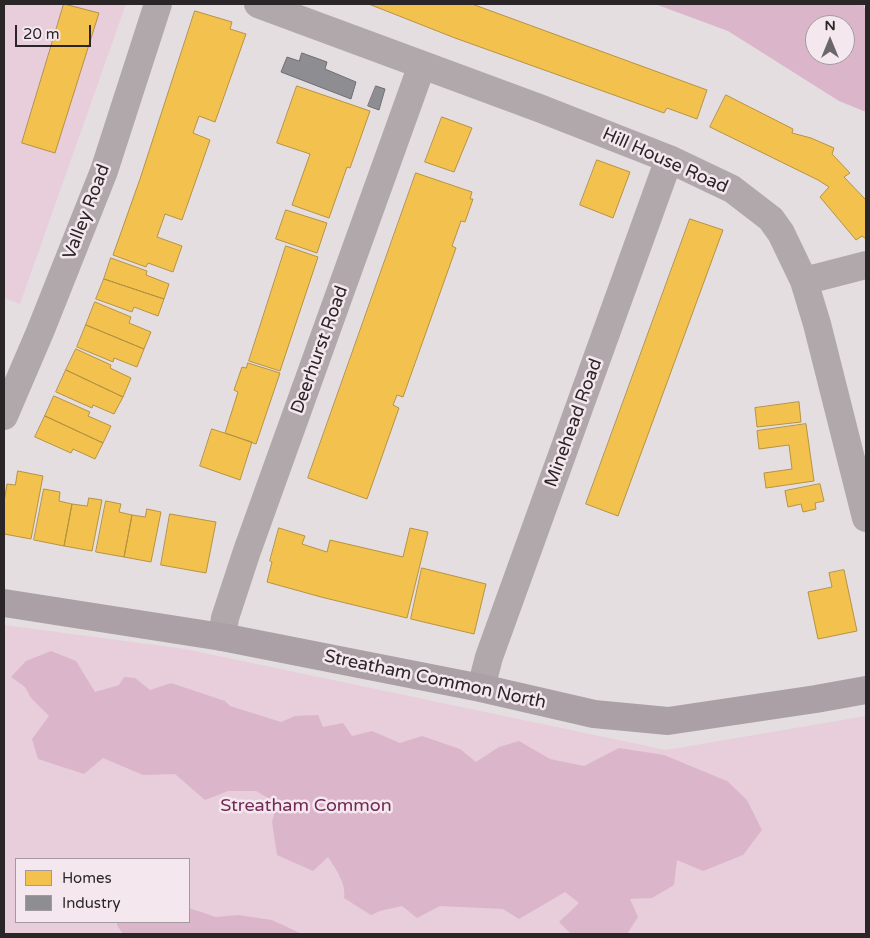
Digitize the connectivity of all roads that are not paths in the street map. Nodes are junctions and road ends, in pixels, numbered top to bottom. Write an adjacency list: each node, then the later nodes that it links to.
1 (158, 4): 7 (street, Valley Road)
2 (258, 4): 3 (street, Hill House Road)
3 (422, 65): 4 (street, Hill House Road); 10 (street, Deerhurst Road)
4 (670, 159): 6 (street, Hill House Road); 11 (street, Minehead Road)
5 (866, 265): 6 (street)
6 (804, 281): 8 (street, Hill House Road)
7 (4, 416)
8 (866, 518)
9 (4, 603): 10 (main road, Streatham Common North)
10 (222, 637): 11 (main road, Streatham Common North)
11 (481, 688): 12 (main road, Streatham Common North)
12 (866, 690)

